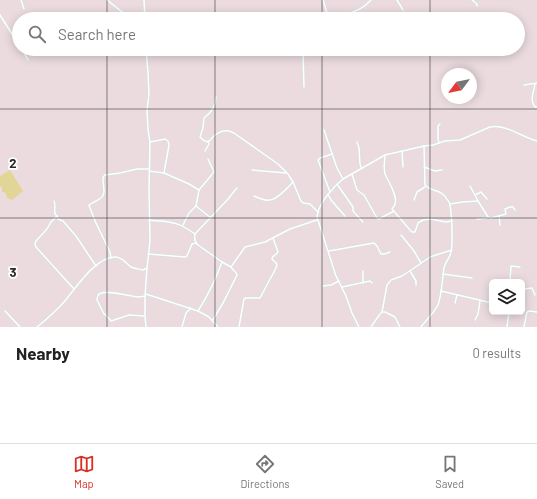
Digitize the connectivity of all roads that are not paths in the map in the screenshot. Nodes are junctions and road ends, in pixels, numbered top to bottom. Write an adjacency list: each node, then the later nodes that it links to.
1 (21, 0): 9 (street)
2 (107, 0): 11 (street)
3 (144, 0): 12 (street)
4 (323, 0): 13 (street)
5 (371, 0): 14 (street)
6 (397, 0): 10 (street)
7 (472, 0): 8 (street)
8 (477, 6)
9 (24, 9)
10 (403, 10)
11 (122, 12)
12 (144, 12)
13 (327, 12)
14 (352, 12)
15 (0, 15): 16 (street)
16 (12, 34)
17 (26, 56): 20 (street)
18 (146, 56): 29 (street)
19 (303, 56): 23 (street)
20 (28, 60)
21 (536, 83): 22 (street); 25 (street)
22 (524, 85)
23 (304, 86)
24 (216, 97): 30 (street)
25 (537, 107)
26 (440, 124): 32 (street)
27 (324, 130): 36 (street)
28 (537, 141): 32 (street)
29 (150, 142): 42 (street); 45 (street)
30 (208, 142): 34 (street); 46 (street)
31 (357, 142): 40 (street)
32 (439, 143): 33 (street)
33 (424, 146): 35 (street); 39 (street)
34 (205, 151)
35 (402, 151): 37 (street); 41 (street)
36 (332, 154): 48 (street); 55 (street)
37 (385, 155): 40 (street); 66 (street)
38 (208, 159): 54 (street)
39 (424, 167): 44 (street); 51 (street)
40 (363, 168): 47 (street)
41 (403, 168)
42 (149, 170): 45 (street); 74 (street); 88 (street)
43 (252, 170): 46 (street)
44 (442, 170)
45 (164, 173): 54 (street)
46 (286, 173): 49 (street)
47 (352, 174): 48 (street); 66 (street)
48 (343, 179): 50 (street)
49 (293, 182): 58 (street); 67 (street)
50 (337, 184): 55 (street); 77 (street)
51 (425, 186): 60 (street); 63 (street)
52 (470, 186): 57 (street)
53 (237, 188): 72 (street)
54 (199, 190): 64 (street)
55 (330, 192): 56 (street)
56 (328, 194): 67 (street); 69 (street)
57 (475, 194): 59 (street); 62 (street)
58 (254, 196)
59 (487, 199)
60 (414, 200)
61 (54, 201): 68 (street)
62 (478, 202): 63 (street); 71 (street)
63 (450, 204): 76 (street)
64 (196, 206): 72 (street); 78 (street)
65 (515, 210): 70 (street)
66 (394, 211): 76 (street)
67 (318, 212): 75 (street)
68 (57, 216): 91 (street); 106 (street)
69 (345, 216)
70 (499, 216): 71 (street); 79 (street)
71 (488, 217): 73 (street)
72 (210, 218): 80 (street)
73 (477, 219)
74 (149, 220): 78 (street); 87 (street)
75 (318, 220): 82 (street); 85 (street)
76 (452, 220): 84 (street)
77 (363, 222)
78 (183, 225): 80 (street)
79 (500, 225)
80 (195, 234): 83 (street)
81 (401, 235): 90 (street)
82 (273, 238): 92 (street); 129 (street)
83 (196, 243): 87 (street); 89 (street)
84 (452, 250): 90 (street); 97 (street)
85 (329, 251): 86 (street); 100 (street)
86 (390, 252)
87 (148, 254): 94 (street)
88 (111, 258): 91 (street); 94 (street)
89 (222, 262): 92 (street); 117 (street)
90 (421, 263): 96 (street)
91 (96, 266): 106 (street)
92 (231, 267): 122 (street)
93 (520, 267): 99 (street)
94 (147, 268): 109 (street)
95 (363, 271): 101 (street)
96 (410, 271): 103 (street); 118 (street)
97 (443, 274): 98 (street); 108 (street)
98 (472, 278)
99 (510, 279)
100 (339, 281): 104 (street); 105 (street)
101 (363, 283): 102 (street); 105 (street)
102 (372, 283)
103 (416, 285)
104 (323, 286)
105 (342, 287): 130 (street)
106 (74, 289): 125 (street)
107 (525, 289): 111 (street)
108 (441, 291): 110 (street); 133 (street)
109 (145, 295): 115 (street); 121 (street); 121 (street)
110 (457, 295): 112 (street); 114 (street)
111 (535, 295)
112 (480, 300): 113 (street); 123 (street)
113 (489, 302)
114 (455, 304)
115 (191, 308): 117 (street); 127 (street)
116 (5, 311): 124 (street)
117 (198, 311): 122 (street)
118 (382, 312): 131 (street); 132 (street)
119 (537, 312): 135 (street)
120 (509, 315): 134 (street)
121 (145, 316): 126 (street)
122 (213, 320): 128 (street)
123 (475, 320)
124 (20, 327)
125 (37, 327)
126 (146, 327)
127 (182, 327)
128 (218, 327)
129 (239, 327)
130 (359, 327)
131 (371, 327)
132 (400, 327)
133 (421, 327)
134 (507, 327)
135 (524, 327)

